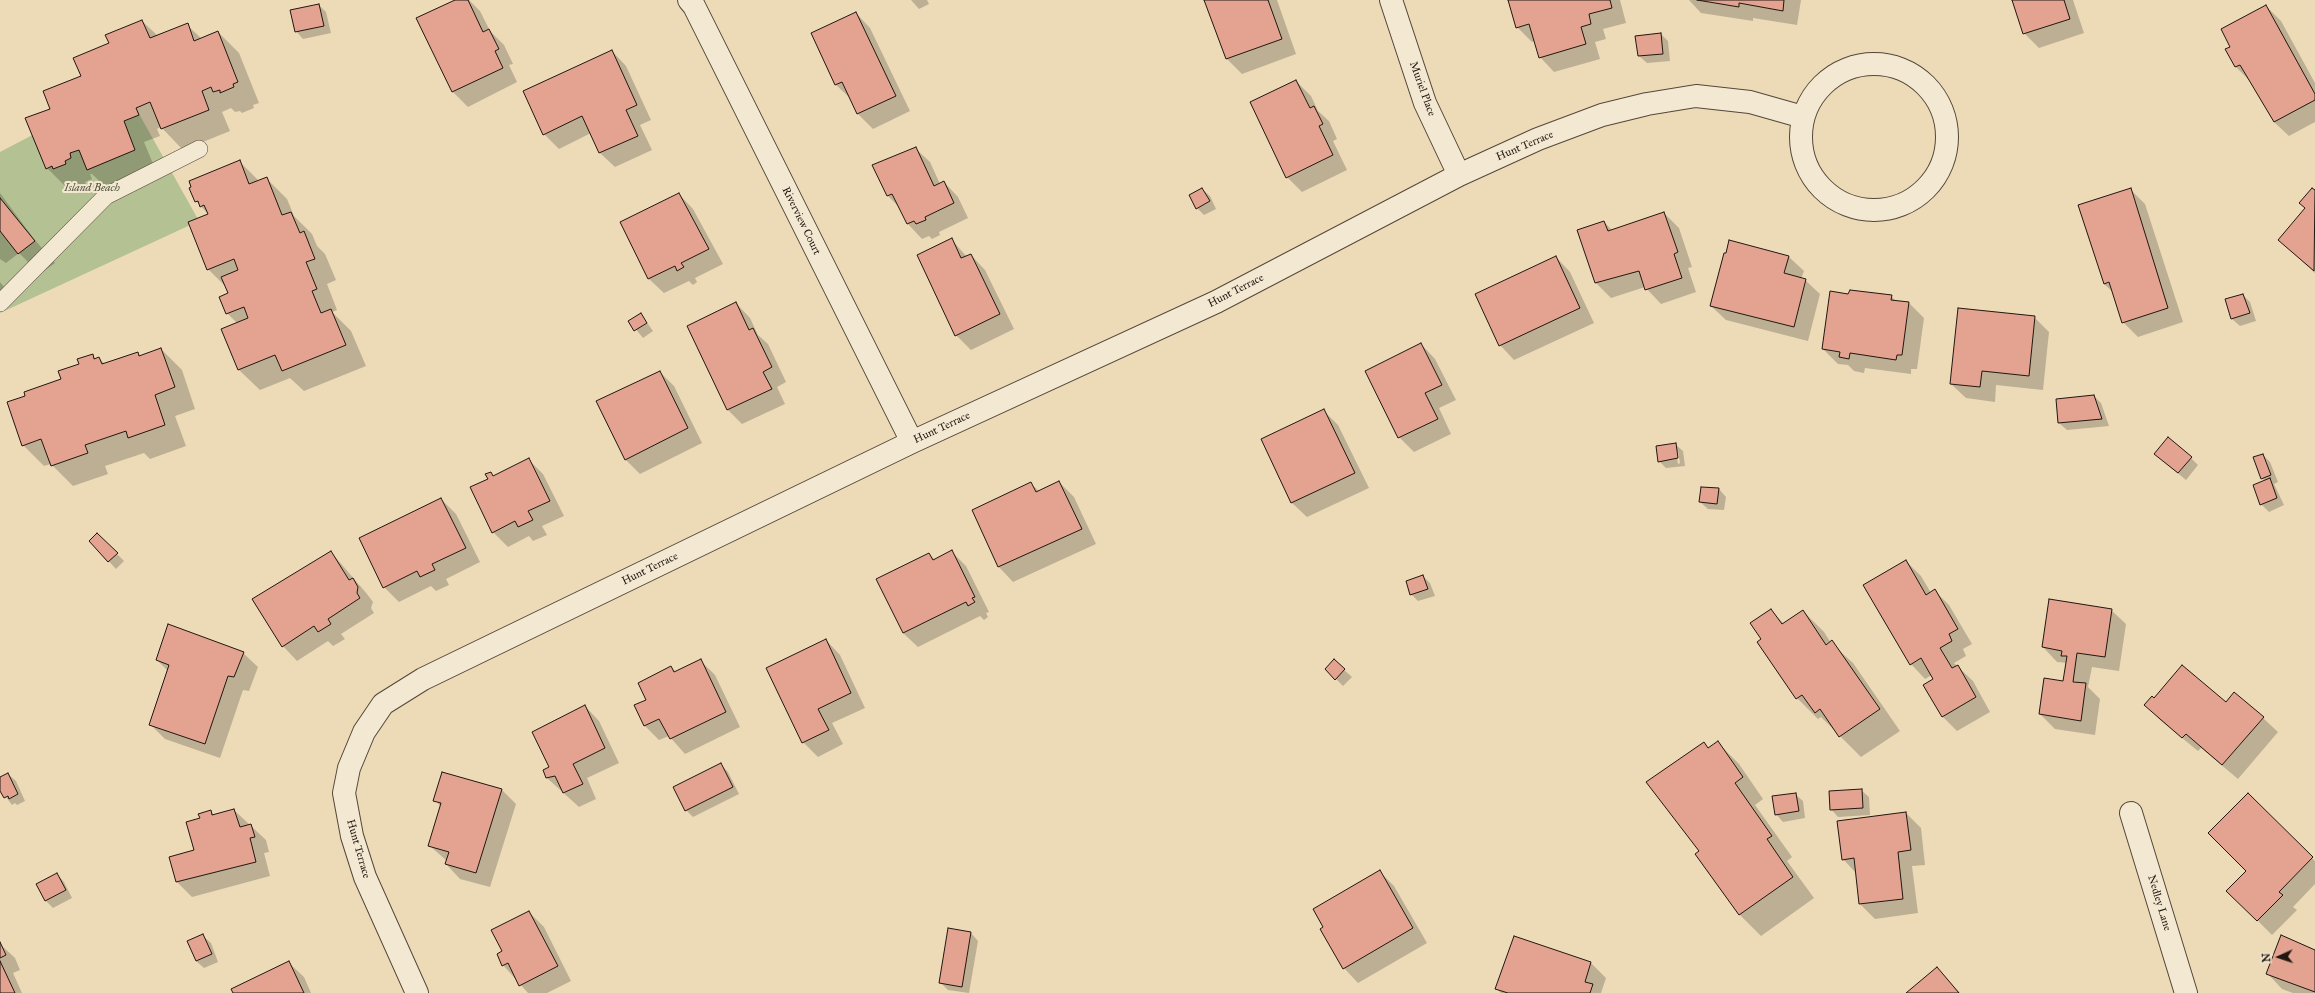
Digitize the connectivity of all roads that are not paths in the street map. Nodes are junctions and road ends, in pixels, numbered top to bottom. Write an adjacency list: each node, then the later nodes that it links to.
1 (689, 0): 7 (street, Riverview Court)
2 (1391, 0): 5 (street, Muriel Place)
3 (1803, 117): 3 (street); 5 (street, Hunt Terrace)
4 (199, 150): 6 (lane)
5 (1459, 175): 7 (street, Hunt Terrace)
6 (0, 303)
7 (912, 442): 9 (street, Hunt Terrace)
8 (2131, 813): 10 (street, Nedley Lane)
9 (417, 993)
10 (2186, 993)

